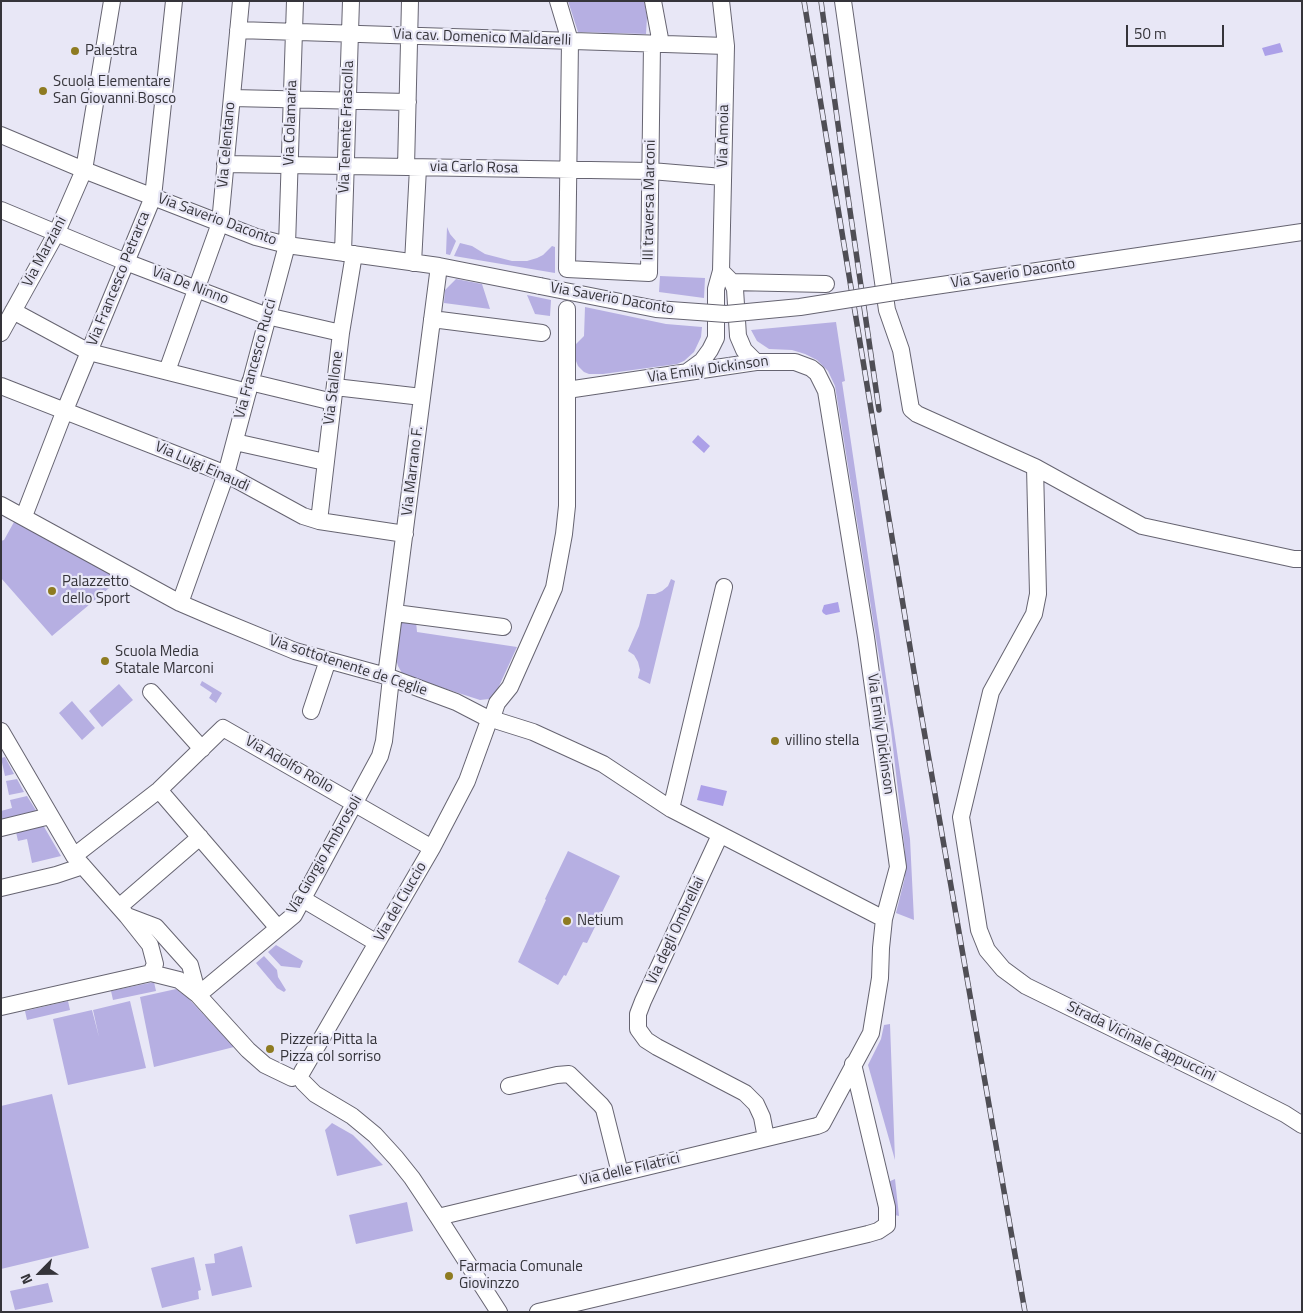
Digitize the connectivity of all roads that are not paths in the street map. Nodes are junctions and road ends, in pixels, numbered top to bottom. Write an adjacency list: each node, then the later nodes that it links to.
1 (112, 1): 18 (street, Via Marziani)
2 (174, 1): 19 (street, Via Francesco Petrarca)
3 (241, 1): 11 (street, Via Celentano)
4 (295, 1): 12 (street, Via Colamaria)
5 (351, 1): 13 (street, Via Tenente Frascolla)
6 (410, 1): 14 (street)
7 (558, 1): 15 (street)
8 (653, 1): 16 (street, III traversa Marconi)
9 (721, 1): 17 (street, Via Amoia)
10 (843, 1): 65 (street)
11 (238, 30): 12 (street, Via cav. Domenico Maldarelli); 20 (street, Via Celentano)
12 (294, 32): 13 (street, Via cav. Domenico Maldarelli); 21 (street, Via Colamaria)
13 (350, 34): 14 (street, Via cav. Domenico Maldarelli); 22 (street, Via Tenente Frascolla)
14 (409, 36): 15 (street, Via cav. Domenico Maldarelli); 23 (street)
15 (570, 41): 16 (street, Via cav. Domenico Maldarelli); 30 (street)
16 (656, 44): 17 (street, Via cav. Domenico Maldarelli); 31 (street, III traversa Marconi)
17 (726, 46): 32 (street, Via Amoia)
18 (98, 87): 19 (street); 29 (street, Via Marziani)
19 (164, 97): 33 (street, Via Francesco Petrarca)
20 (232, 98): 21 (street); 25 (street, Via Celentano)
21 (292, 99): 22 (street); 26 (street, Via Colamaria)
22 (348, 100): 23 (street); 27 (street, Via Tenente Frascolla)
23 (408, 102): 28 (street)
24 (1, 135): 29 (street, Via Saverio Daconto)
25 (225, 164): 26 (street, via Carlo Rosa); 35 (street, Via Celentano)
26 (290, 165): 27 (street, via Carlo Rosa); 38 (street, Via Colamaria)
27 (346, 166): 28 (street, via Carlo Rosa); 39 (street, Via Tenente Frascolla)
28 (412, 167): 30 (street, via Carlo Rosa); 41 (street)
29 (84, 170): 33 (street, Via Saverio Daconto); 36 (street, Via Marziani)
30 (568, 170): 31 (street, via Carlo Rosa); 31 (street, III traversa Marconi)
31 (650, 171): 32 (street, via Carlo Rosa)
32 (723, 177): 43 (street, Via Amoia)
33 (154, 197): 35 (street, Via Saverio Daconto); 40 (street, Via Francesco Petrarca)
34 (1, 210): 36 (street, Via De Ninno)
35 (220, 223): 38 (street, Via Saverio Daconto); 45 (street, Via Celentano)
36 (57, 232): 40 (street, Via De Ninno); 47 (street, Via Marziani)
37 (1302, 232): 42 (street, Via Saverio Daconto, bridge)
38 (287, 245): 39 (street, Via Saverio Daconto); 48 (street, Via Francesco Rucci)
39 (349, 253): 41 (street, Via Saverio Daconto); 51 (street, Via Stallone)
40 (126, 262): 45 (street, Via De Ninno); 53 (street, Via Francesco Petrarca)
41 (412, 263): 42 (street, Via Saverio Daconto)
42 (439, 266): 49 (street, Via Marrano F.)
43 (726, 276): 44 (street); 54 (street); 56 (street)
44 (826, 284)
45 (197, 289): 48 (street, Via De Ninno); 55 (street, Via Celentano)
46 (567, 309): 59 (street)
47 (13, 311): 50 (street, Via Marziani); 53 (street)
48 (267, 316): 51 (street, Via De Ninno); 58 (street, Via Francesco Rucci)
49 (432, 319): 52 (street); 61 (street, Via Marrano F.)
50 (1, 333)
51 (341, 333): 60 (street, Via Stallone)
52 (542, 333)
53 (89, 352): 55 (street); 62 (street, Via Francesco Petrarca)
54 (756, 362): 56 (street, Via Emily Dickinson); 95 (street, Via Emily Dickinson)
55 (167, 371): 58 (street)
56 (685, 373): 59 (street, Via Emily Dickinson)
57 (1, 386): 62 (street, Via Luigi Einaudi)
58 (249, 387): 60 (street); 63 (street, Via Francesco Rucci)
59 (566, 390): 80 (street)
60 (334, 394): 61 (street); 64 (street, Via Stallone)
61 (422, 397): 70 (street, Via Marrano F.)
62 (65, 410): 66 (street, Via Luigi Einaudi); 68 (street, Via Francesco Petrarca)
63 (235, 442): 64 (street); 66 (street, Via Francesco Rucci)
64 (325, 462): 69 (street, Via Stallone)
65 (1035, 467): 71 (street); 105 (street, Strada Vicinale Cappuccini)
66 (226, 474): 69 (street, Via Luigi Einaudi); 73 (street, Via Francesco Rucci)
67 (1, 504): 68 (street, Via sottotenente de Ceglie)
68 (24, 516): 73 (street, Via sottotenente de Ceglie)
69 (319, 521): 70 (street, Via Luigi Einaudi)
70 (405, 534): 74 (street, Via Marrano F.)
71 (1302, 559)
72 (724, 587): 85 (street)
73 (180, 603): 76 (street, Via sottotenente de Ceglie)
74 (394, 613): 75 (street); 77 (street, Via Marrano F.)
75 (503, 627)
76 (328, 660): 77 (street, Via sottotenente de Ceglie); 79 (street)
77 (388, 677): 80 (street, Via sottotenente de Ceglie); 84 (street, Via Giorgio Ambrosoli)
78 (151, 692): 82 (street)
79 (311, 710)
80 (491, 719): 85 (street); 90 (street, Via del Ciuccio)
81 (1, 731): 86 (street)
82 (202, 749): 83 (street); 84 (street, Via Adolfo Rollo)
83 (159, 790): 89 (street); 91 (street)
84 (355, 803): 90 (street, Via Adolfo Rollo); 93 (street, Via Giorgio Ambrosoli)
85 (671, 809): 88 (street)
86 (50, 816): 87 (street); 91 (street)
87 (1, 828)
88 (720, 835): 95 (street); 106 (street, Via degli Ombrellai)
89 (200, 837): 94 (street); 96 (street)
90 (432, 848): 97 (street, Via del Ciuccio)
91 (78, 861): 92 (street); 94 (street)
92 (1, 888)
93 (301, 898): 96 (street, Via Giorgio Ambrosoli); 97 (street)
94 (123, 911): 98 (street); 99 (street)
95 (884, 920): 101 (street, Via Emily Dickinson)
96 (278, 928): 99 (street, Via Giorgio Ambrosoli)
97 (377, 943): 102 (street, Via del Ciuccio)
98 (151, 973): 99 (street); 100 (street)
99 (198, 995): 102 (street)
100 (1, 1008)
101 (853, 1064): 104 (street, Via Emily Dickinson); 110 (street)
102 (299, 1077): 108 (street)
103 (508, 1086): 107 (street)
104 (822, 1124): 106 (street, Via delle Filatrici)
105 (1302, 1125)
106 (766, 1138): 107 (street, Via delle Filatrici)
107 (620, 1172): 108 (street, Via delle Filatrici)
108 (438, 1217): 109 (street)
109 (499, 1312)
110 (538, 1312)

